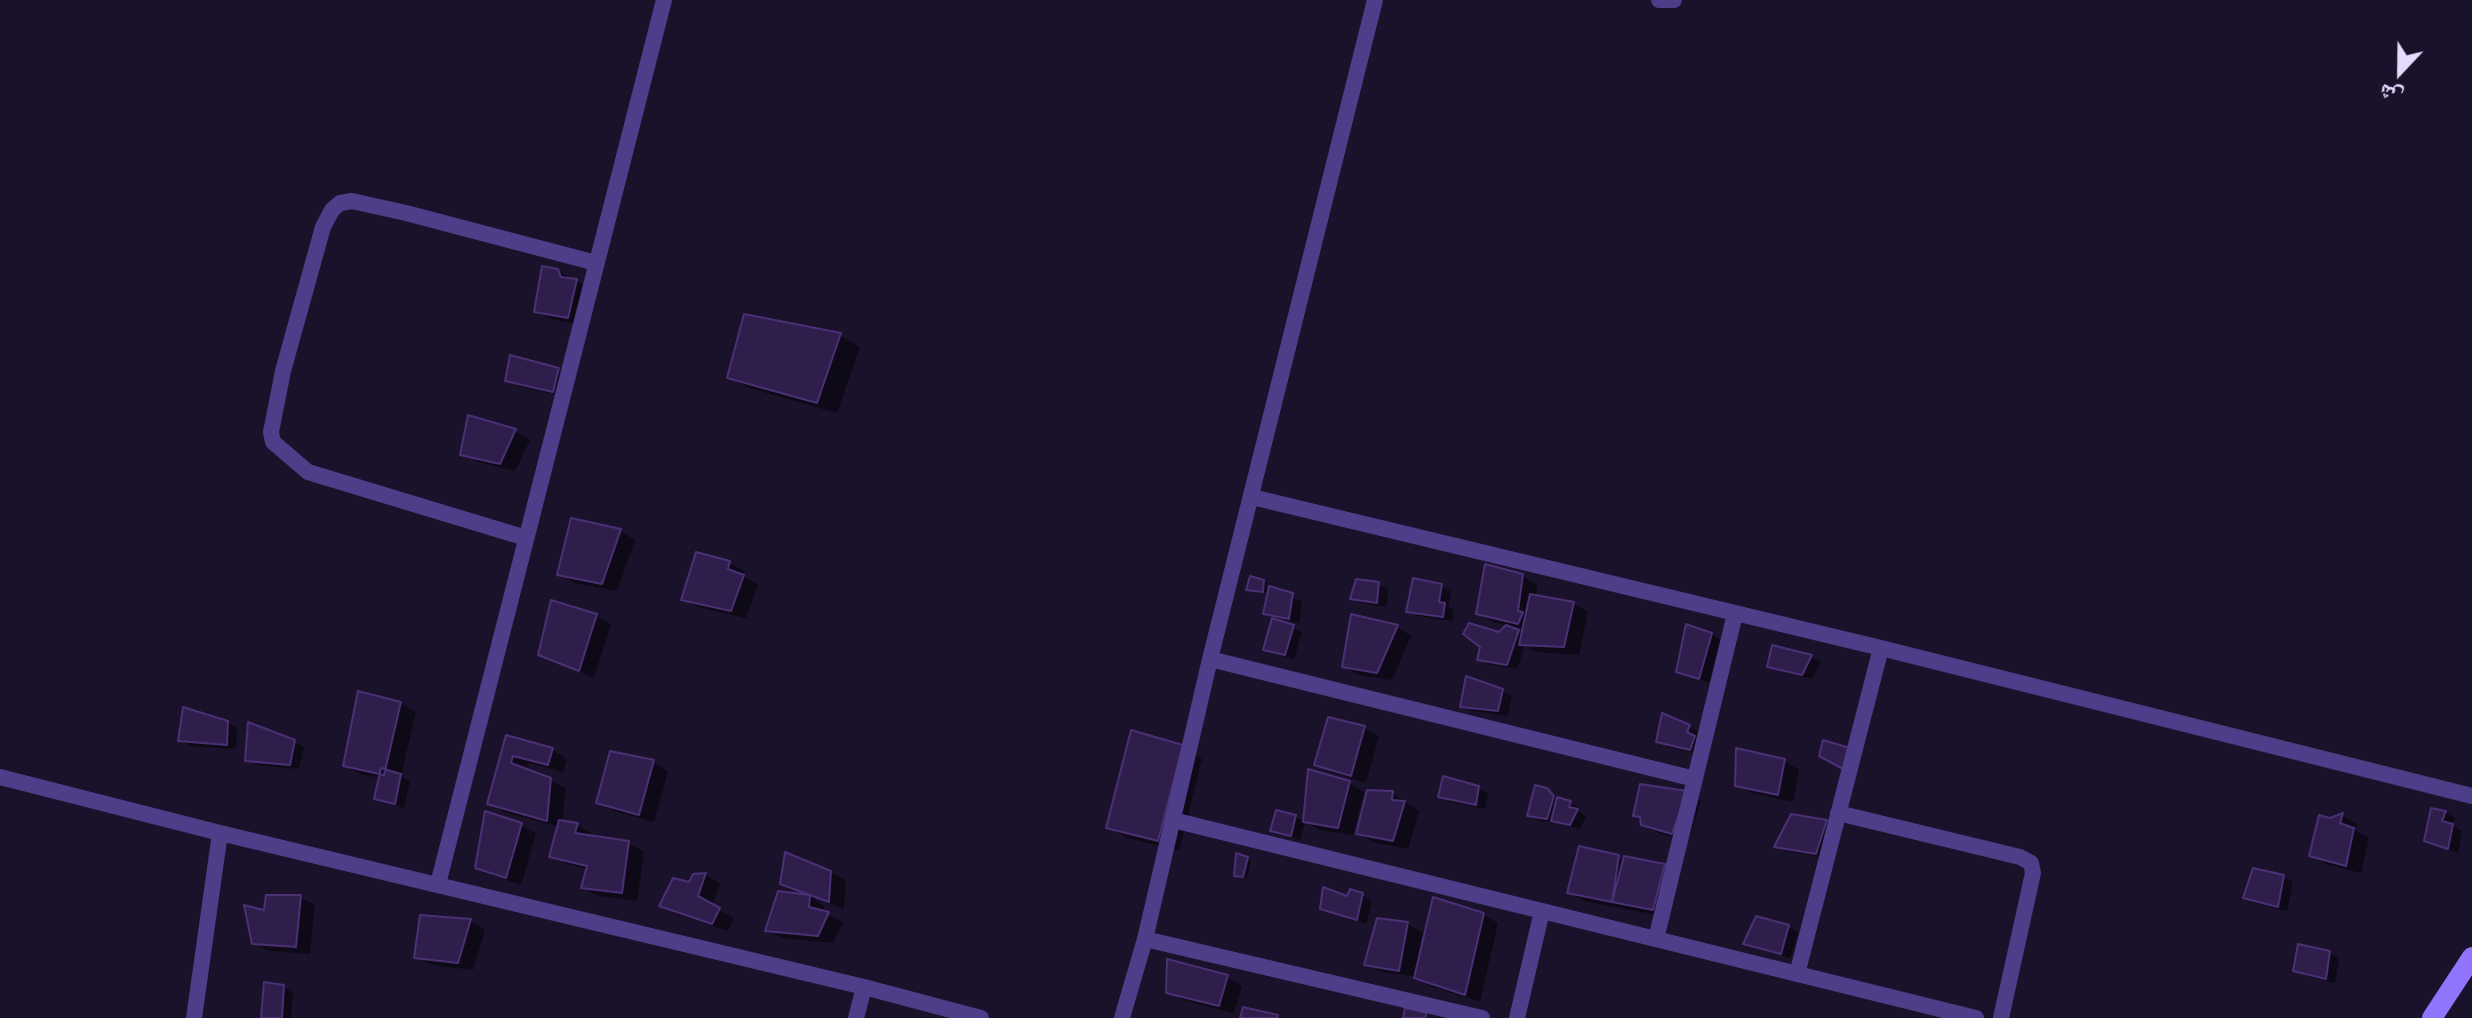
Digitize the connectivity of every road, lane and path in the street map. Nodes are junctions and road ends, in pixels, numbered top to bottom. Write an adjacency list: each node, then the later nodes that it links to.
1 (664, 0): 5 (street)
2 (1375, 0): 6 (street)
3 (1659, 0): 4 (street)
4 (1674, 0)
5 (596, 263): 7 (street); 7 (street)
6 (1252, 497): 8 (street); 10 (street)
7 (526, 538): 17 (street)
8 (1735, 614): 9 (street); 12 (street)
9 (1881, 648): 13 (street); 14 (street)
10 (1210, 659): 12 (street); 15 (street)
11 (0, 777): 16 (street)
12 (1695, 779): 20 (street)
13 (2472, 796)
14 (1838, 813): 22 (street); 31 (street)
15 (1173, 820): 18 (street); 19 (street)
16 (220, 833): 17 (street); 24 (street)
17 (438, 884): 23 (street)
18 (1542, 911): 20 (street); 29 (street)
19 (1145, 939): 27 (street); 28 (street)
20 (1656, 939): 22 (street)
21 (2472, 957): 32 (street)
22 (1797, 974): 30 (street)
23 (864, 987): 25 (street); 26 (street)
24 (194, 1018)
25 (856, 1018)
26 (981, 1018)
27 (1122, 1018)
28 (1482, 1018)
29 (1517, 1018)
30 (1976, 1018)
31 (2001, 1018)
32 (2432, 1018)

